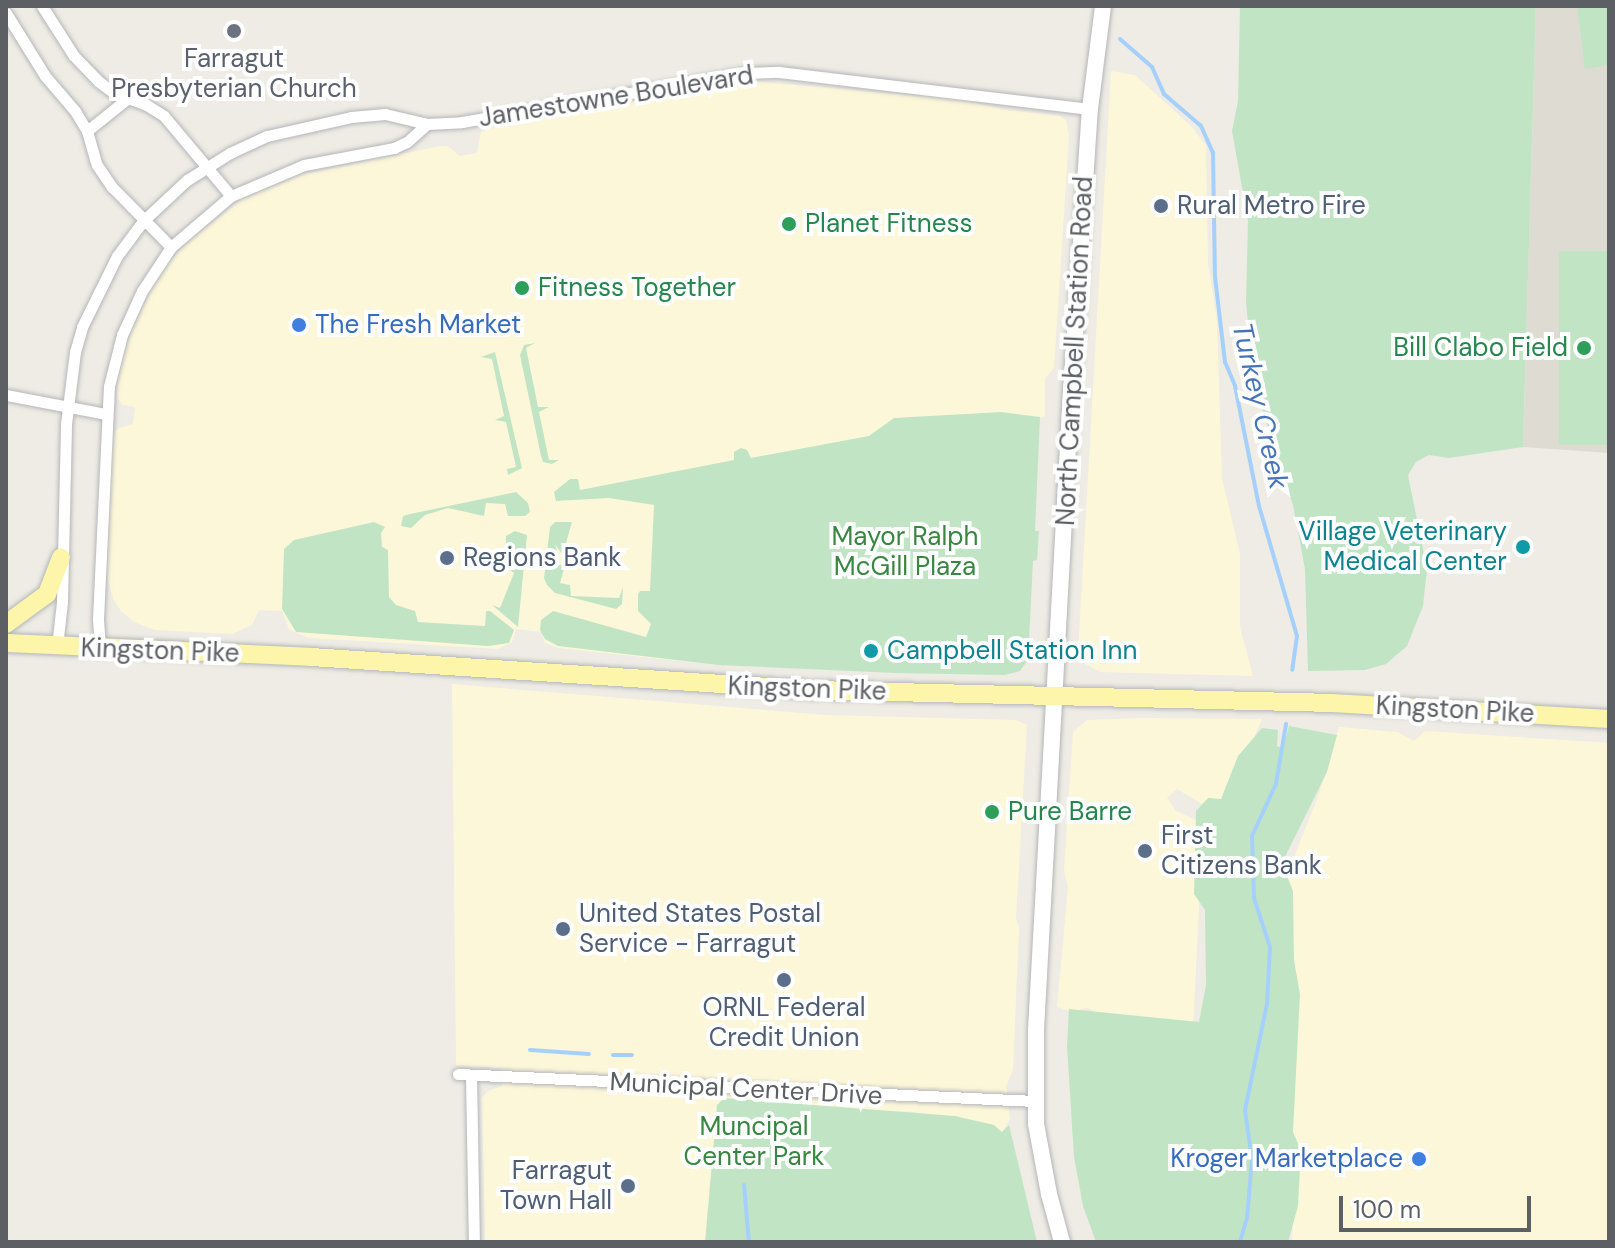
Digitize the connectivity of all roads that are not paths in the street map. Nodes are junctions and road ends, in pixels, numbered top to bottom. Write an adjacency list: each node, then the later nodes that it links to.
1 (42, 6): 4 (street)
2 (1103, 6): 5 (main road, North Campbell Station Road)
3 (6, 13): 7 (street)
4 (128, 98): 7 (street); 8 (street)
5 (1090, 109): 6 (street, Jamestowne Boulevard); 20 (main road, North Campbell Station Road)
6 (427, 124): 8 (street, Jamestowne Boulevard); 9 (street)
7 (87, 131): 10 (street)
8 (207, 165): 9 (street); 10 (street, Jamestowne Boulevard)
9 (231, 196): 11 (street)
10 (143, 221): 11 (street); 13 (street, Jamestowne Boulevard)
11 (171, 247): 14 (street)
12 (6, 395): 13 (street)
13 (68, 406): 14 (street); 15 (street, Jamestowne Boulevard)
14 (106, 414): 19 (street)
15 (61, 558): 16 (main road); 18 (street, Jamestowne Boulevard)
16 (6, 624)
17 (6, 643): 18 (main road, Kingston Pike)
18 (57, 646): 19 (main road, Kingston Pike)
19 (100, 648): 20 (main road, Kingston Pike)
20 (1054, 696): 21 (main road, Kingston Pike); 24 (main road, North Campbell Station Road)
21 (1609, 719)
22 (458, 1074): 23 (street, Municipal Center Drive)
23 (471, 1075): 24 (street, Municipal Center Drive); 25 (street)
24 (1034, 1101): 26 (main road, North Campbell Station Road)
25 (474, 1242)
26 (1062, 1242)

